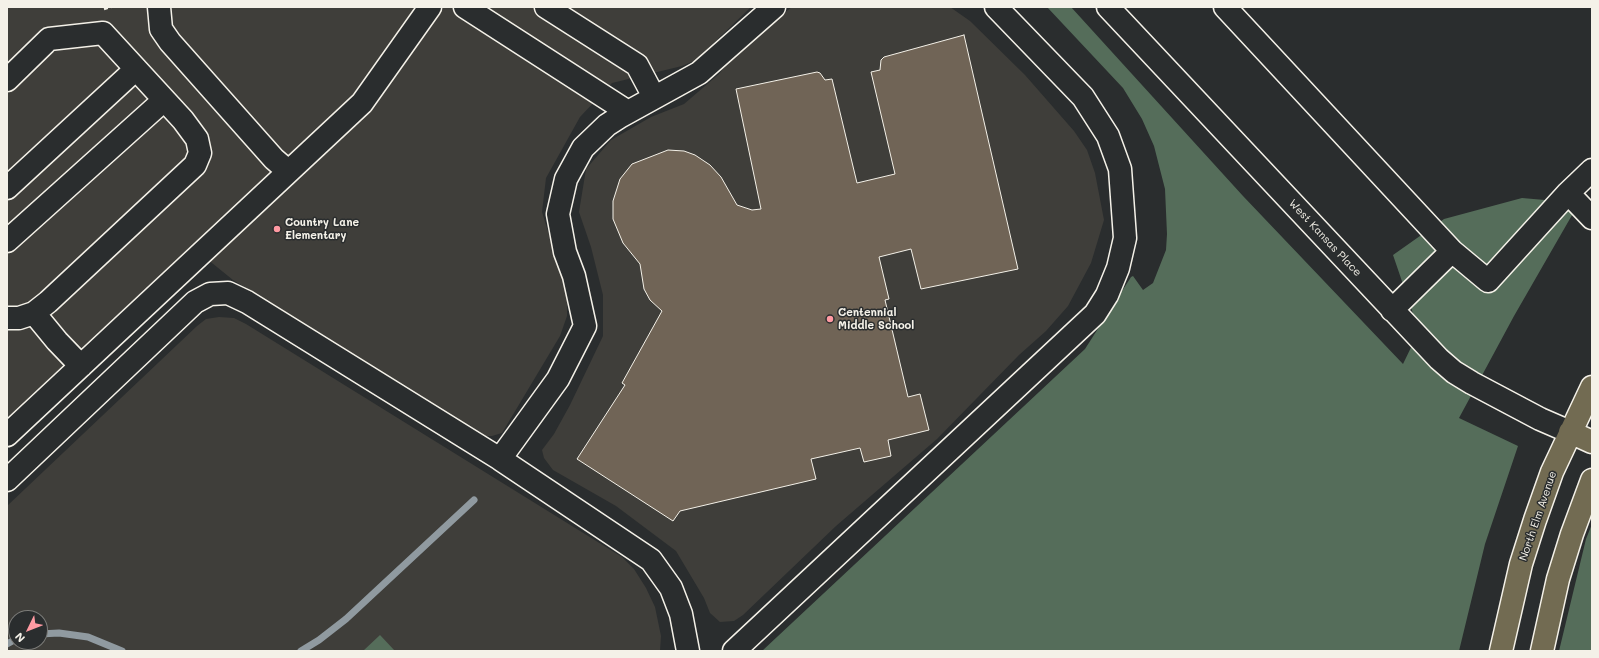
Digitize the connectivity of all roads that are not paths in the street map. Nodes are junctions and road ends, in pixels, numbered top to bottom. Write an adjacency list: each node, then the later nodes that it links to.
1 (159, 7): 15 (street)
2 (430, 7): 15 (street)
3 (465, 7): 13 (street)
4 (546, 7): 11 (street)
5 (774, 7): 11 (street)
6 (996, 7): 33 (street)
7 (1108, 7): 21 (street, West Kansas Place)
8 (1225, 7): 20 (street)
9 (136, 69): 10 (street); 12 (street); 16 (street)
10 (7, 80)
11 (654, 97): 13 (street)
12 (164, 100): 19 (street); 22 (street)
13 (628, 112): 29 (street)
14 (1592, 170): 17 (street)
15 (288, 171): 24 (street)
16 (7, 188)
17 (1568, 193): 18 (street); 20 (street)
18 (1592, 218)
19 (7, 240)
20 (1452, 251): 21 (street)
21 (1392, 310): 26 (street, West Kansas Place)
22 (34, 313): 23 (street); 24 (street)
23 (7, 318)
24 (80, 366): 27 (street)
25 (1592, 387): 26 (main road, North Elm Avenue)
26 (1570, 432): 28 (main road); 34 (main road, North Elm Avenue)
27 (7, 435)
28 (1592, 442)
29 (500, 459): 30 (street); 32 (street)
30 (7, 480)
31 (1592, 480): 35 (main road)
32 (688, 651)
33 (734, 651)
34 (1501, 651)
35 (1542, 651)

